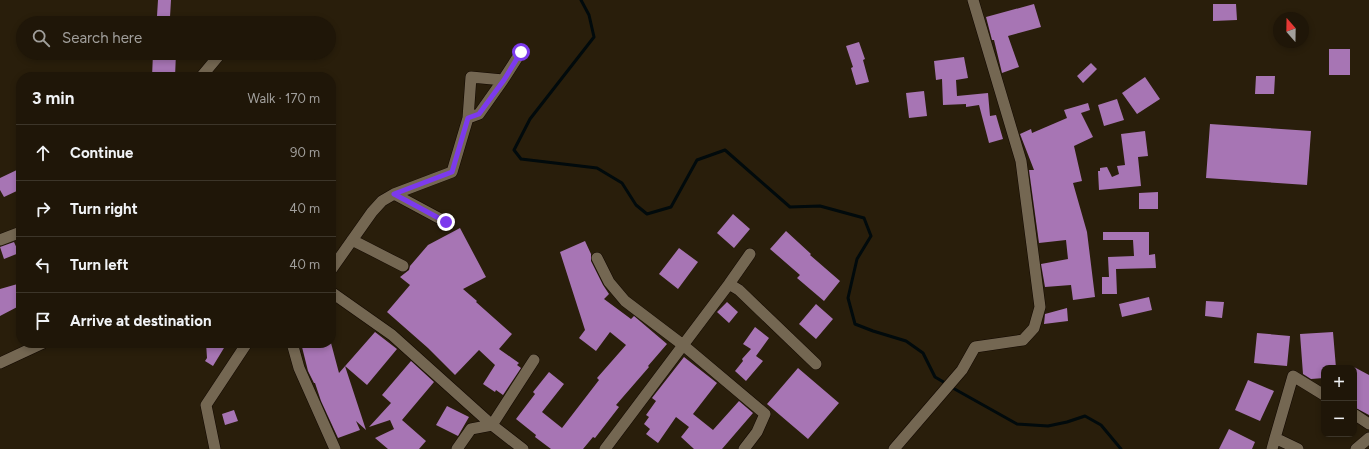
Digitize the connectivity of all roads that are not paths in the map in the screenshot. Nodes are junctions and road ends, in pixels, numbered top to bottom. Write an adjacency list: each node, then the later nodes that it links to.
1 (973, 0): 37 (street)
2 (521, 52): 5 (street)
3 (215, 60): 4 (street)
4 (205, 72)
5 (504, 80): 6 (street); 6 (street)
6 (468, 118): 7 (street)
7 (394, 194): 8 (street); 11 (street)
8 (446, 222)
9 (16, 234): 10 (street)
10 (0, 240)
11 (352, 240): 14 (street); 15 (street)
12 (750, 254): 16 (street)
13 (597, 258): 18 (street)
14 (336, 263)
15 (403, 266)
16 (729, 284): 18 (street); 24 (street)
17 (336, 296): 28 (street)
18 (683, 345): 35 (street); 36 (street)
19 (32, 348): 23 (street)
20 (244, 348): 31 (street)
21 (293, 348): 32 (street)
22 (534, 360): 28 (street)
23 (0, 363)
24 (816, 364)
25 (1321, 393): 29 (street)
26 (1357, 416): 27 (street)
27 (1369, 424)
28 (492, 425): 33 (street); 34 (street)
29 (1275, 438): 38 (street); 39 (street)
30 (1369, 438): 40 (street)
31 (215, 449)
32 (335, 449)
33 (457, 449)
34 (523, 449)
35 (605, 449)
36 (744, 449)
37 (894, 449)
38 (1272, 449)
39 (1298, 449)
40 (1356, 449)

